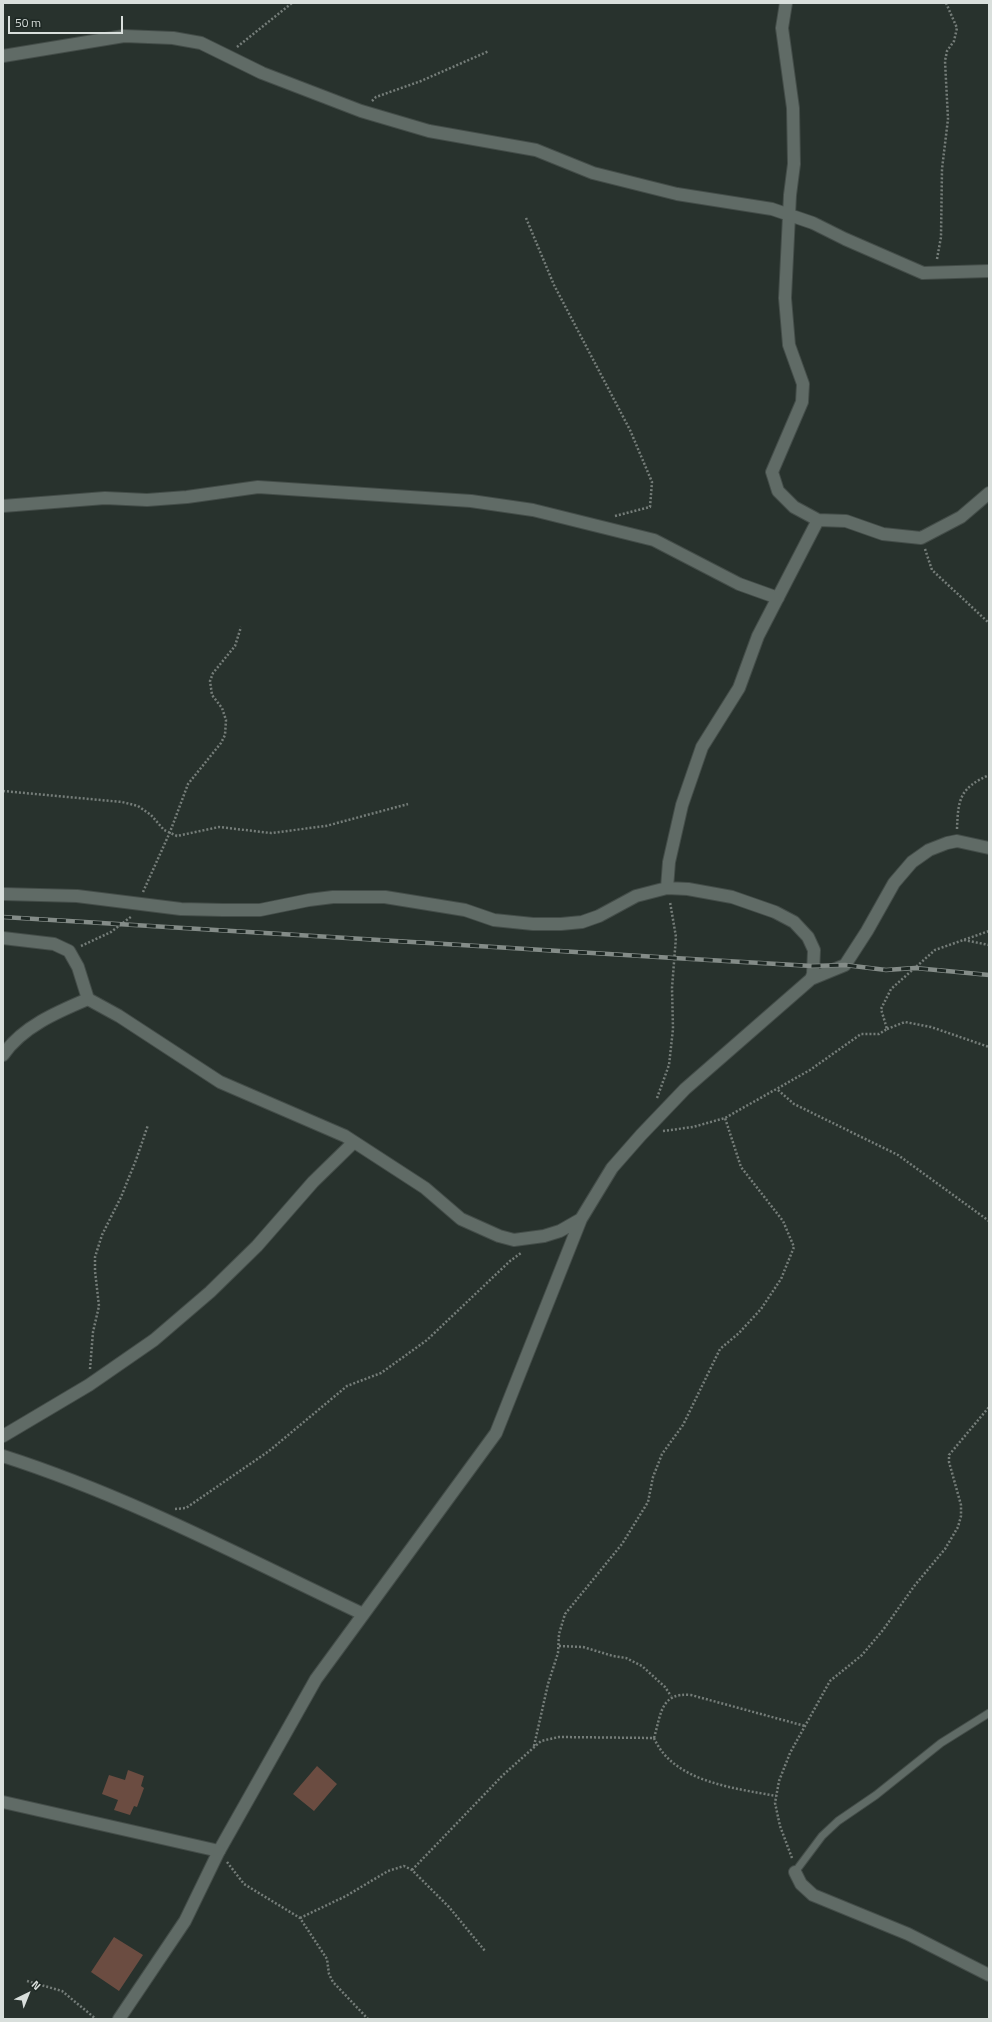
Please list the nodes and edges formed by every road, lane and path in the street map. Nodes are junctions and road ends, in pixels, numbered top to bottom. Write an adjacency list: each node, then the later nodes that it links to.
1 (292, 3): 5 (path)
2 (786, 3): 8 (street)
3 (946, 3): 11 (path)
4 (489, 50): 7 (path)
5 (227, 55): 6 (street); 7 (street)
6 (3, 56)
7 (361, 112): 8 (street)
8 (789, 216): 11 (street); 15 (street)
9 (526, 218): 14 (path)
10 (989, 271): 11 (street)
11 (935, 274)
12 (989, 493): 16 (street)
13 (3, 506): 17 (street)
14 (608, 517)
15 (818, 520): 16 (street); 17 (street)
16 (921, 538): 18 (path)
17 (778, 598): 26 (street)
18 (989, 623)
19 (241, 626): 23 (path)
20 (989, 775): 24 (path)
21 (3, 791): 23 (path)
22 (408, 804): 23 (path)
23 (170, 832): 28 (path)
24 (957, 842): 25 (street); 34 (street)
25 (989, 848)
26 (667, 888): 28 (street); 34 (street); 40 (path)
27 (3, 894): 28 (street)
28 (140, 905): 33 (path)
29 (989, 931): 31 (path)
30 (3, 938): 33 (street)
31 (963, 940): 32 (path); 36 (path)
32 (989, 945)
33 (69, 951): 35 (street)
34 (810, 979): 43 (street)
35 (88, 999): 38 (street); 44 (street)
36 (887, 1029): 37 (path); 41 (path)
37 (989, 1047)
38 (3, 1055)
39 (778, 1090): 46 (path)
40 (655, 1102)
41 (725, 1118): 43 (path); 54 (path)
42 (148, 1124): 48 (path)
43 (640, 1135): 45 (street)
44 (354, 1142): 47 (street); 48 (street)
45 (581, 1219): 47 (street); 53 (street)
46 (989, 1221)
47 (544, 1236): 52 (path)
48 (89, 1385): 50 (street)
49 (989, 1406): 57 (path)
50 (3, 1436)
51 (3, 1456): 53 (street)
52 (173, 1509)
53 (364, 1614): 62 (street)
54 (558, 1646): 55 (path); 59 (path)
55 (672, 1696): 57 (path); 58 (path)
56 (989, 1713): 64 (lane)
57 (805, 1726): 60 (path)
58 (654, 1738): 59 (path); 60 (path)
59 (534, 1746): 63 (path)
60 (776, 1796): 64 (path)
61 (3, 1802): 62 (street)
62 (219, 1851): 65 (path); 70 (street)
63 (412, 1870): 65 (path); 66 (path)
64 (795, 1872): 67 (street)
65 (300, 1918): 71 (path)
66 (485, 1951)
67 (989, 1975)
68 (27, 1981): 69 (path)
69 (96, 2019)
70 (119, 2019)
71 (368, 2019)

